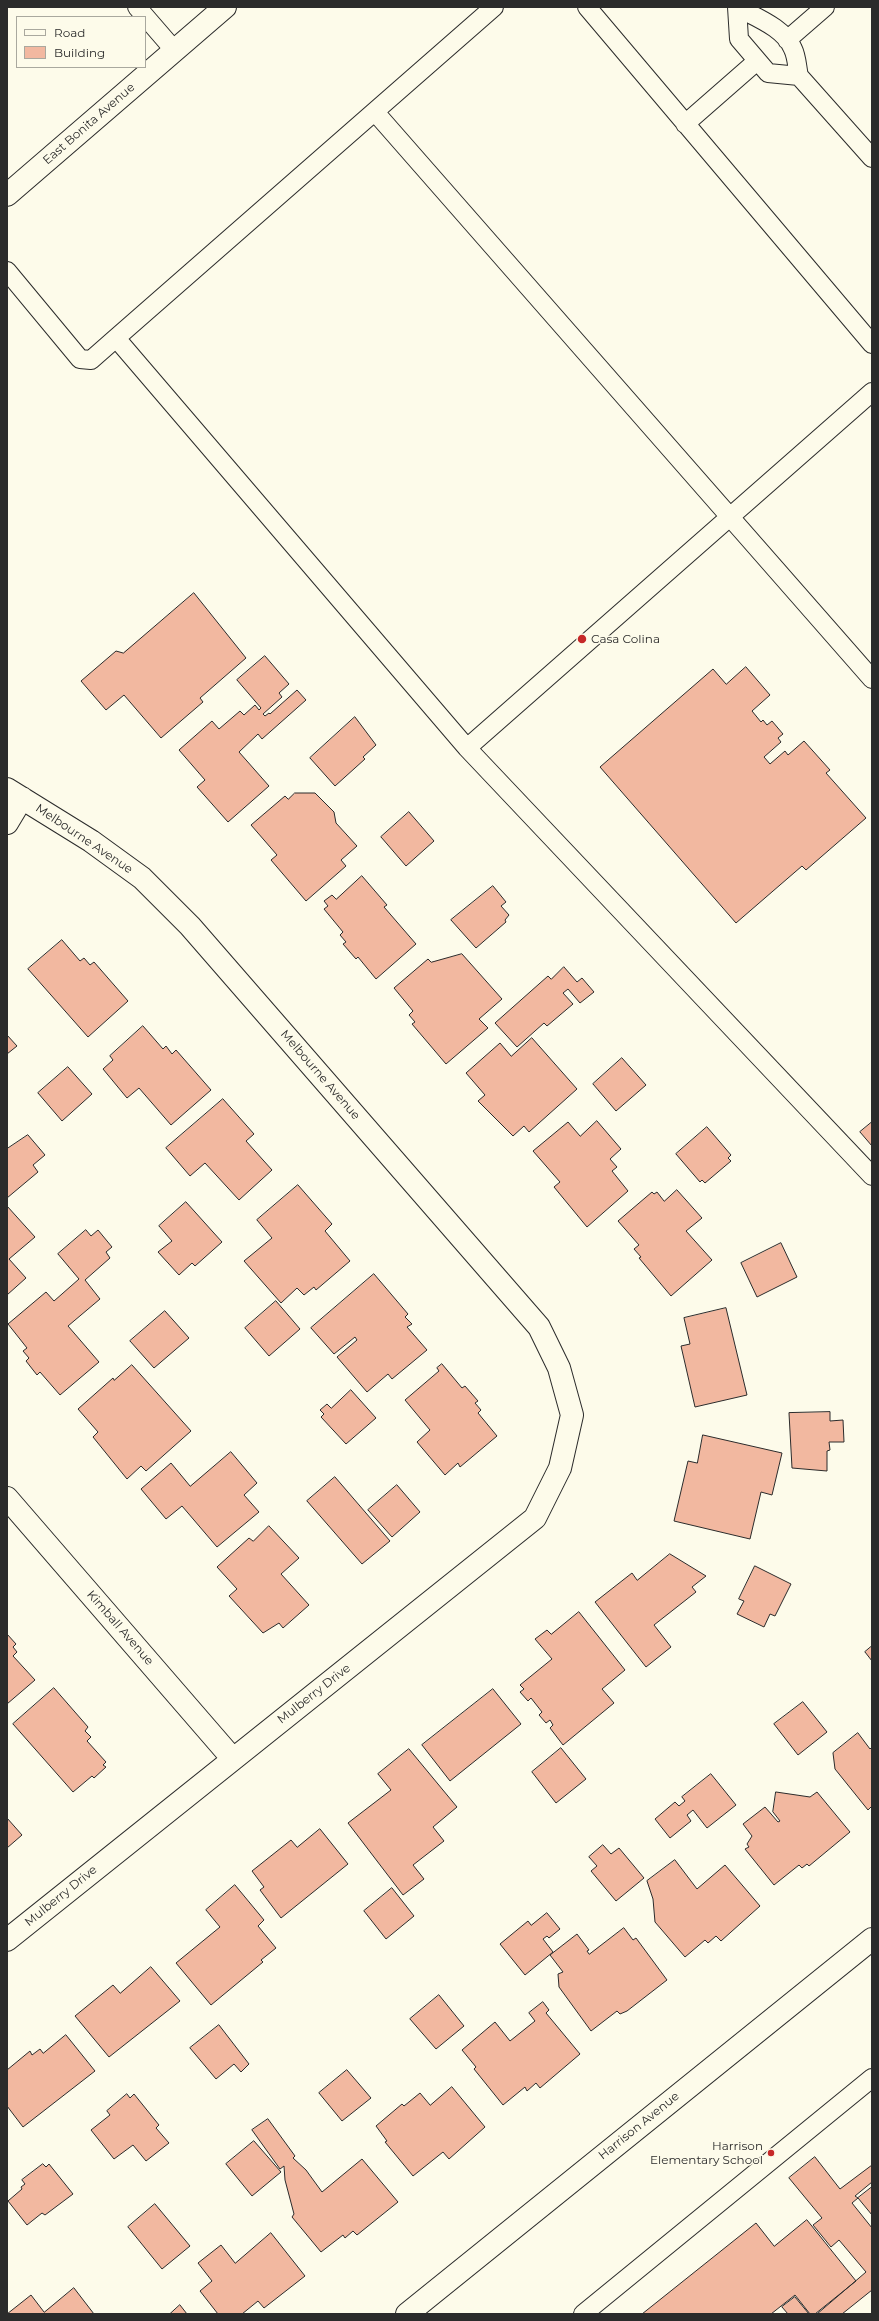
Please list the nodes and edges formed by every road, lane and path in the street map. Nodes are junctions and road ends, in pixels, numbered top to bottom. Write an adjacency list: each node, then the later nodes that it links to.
1 (137, 7): 7 (lane)
2 (225, 7): 10 (street, East Bonita Avenue)
3 (494, 7): 13 (lane)
4 (587, 7): 14 (lane)
5 (737, 7): 9 (lane); 11 (lane)
6 (825, 7): 9 (lane)
7 (145, 16)
8 (146, 17): 10 (lane)
9 (787, 40): 12 (lane)
10 (175, 51): 16 (street, East Bonita Avenue)
11 (757, 61): 12 (lane); 14 (lane)
12 (799, 76): 15 (lane)
13 (375, 112): 18 (lane); 21 (lane)
14 (685, 124): 19 (lane)
15 (872, 158)
16 (7, 195)
17 (7, 271): 18 (lane)
18 (116, 338): 23 (lane)
19 (872, 344)
20 (872, 392): 21 (lane)
21 (729, 516): 22 (lane); 23 (lane)
22 (872, 679)
23 (467, 748): 26 (lane)
24 (15, 794): 25 (street); 27 (street, Melbourne Avenue)
25 (7, 823)
26 (872, 1176)
27 (572, 1415): 29 (street, Mulberry Drive)
28 (7, 1498): 29 (street, Kimball Avenue)
29 (232, 1758): 31 (street, Mulberry Drive)
30 (872, 1939): 33 (street, Harrison Avenue)
31 (7, 1940)
32 (872, 2078): 34 (lane)
33 (406, 2314)
34 (583, 2314)

